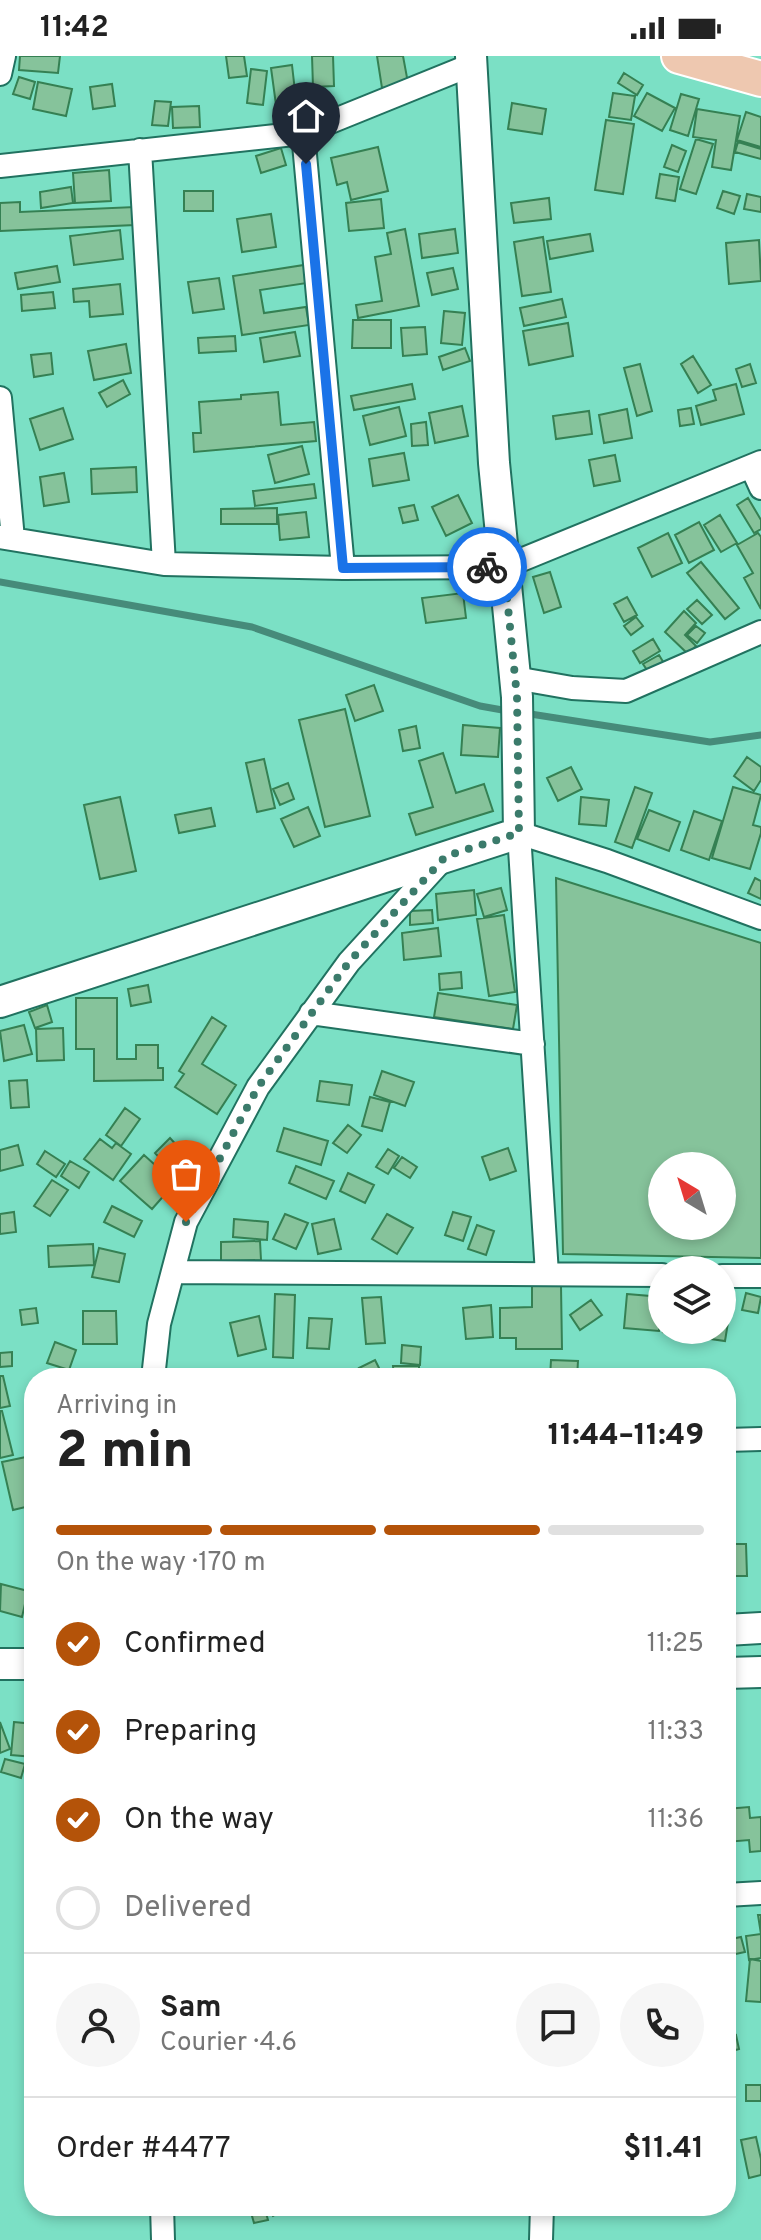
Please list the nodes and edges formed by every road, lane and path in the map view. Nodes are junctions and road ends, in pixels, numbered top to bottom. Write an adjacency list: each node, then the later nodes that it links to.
1 (4, 56): 4 (street)
2 (679, 56): 5 (main road)
3 (471, 61): 6 (street); 14 (street)
4 (0, 74)
5 (761, 79)
6 (303, 133): 7 (street); 15 (street)
7 (140, 150): 8 (street); 13 (street)
8 (0, 166)
9 (0, 398): 12 (street)
10 (756, 464): 11 (street); 14 (street)
11 (761, 488)
12 (6, 538): 13 (street)
13 (164, 564): 15 (street)
14 (504, 567): 15 (street); 17 (street)
15 (343, 568)
16 (761, 632): 17 (street)
17 (516, 688): 18 (street)
18 (519, 833): 19 (street); 20 (street); 23 (street)
19 (446, 856): 21 (street); 22 (street)
20 (761, 918)
21 (0, 1002)
22 (311, 1013): 23 (street); 24 (street)
23 (533, 1044): 25 (street)
24 (173, 1272): 25 (street); 29 (street)
25 (547, 1274): 26 (street)
26 (648, 1275)
27 (736, 1276): 28 (street)
28 (761, 1276)
29 (154, 1368)
30 (761, 1439): 31 (street)
31 (736, 1440)
32 (761, 1628): 33 (street)
33 (736, 1629)
34 (0, 1664): 35 (street)
35 (24, 1664)
36 (761, 1672): 37 (street)
37 (736, 1673)
38 (761, 1893): 39 (street)
39 (736, 1894)
40 (162, 2216): 42 (street)
41 (542, 2216): 43 (street)
42 (163, 2240)
43 (541, 2240)

